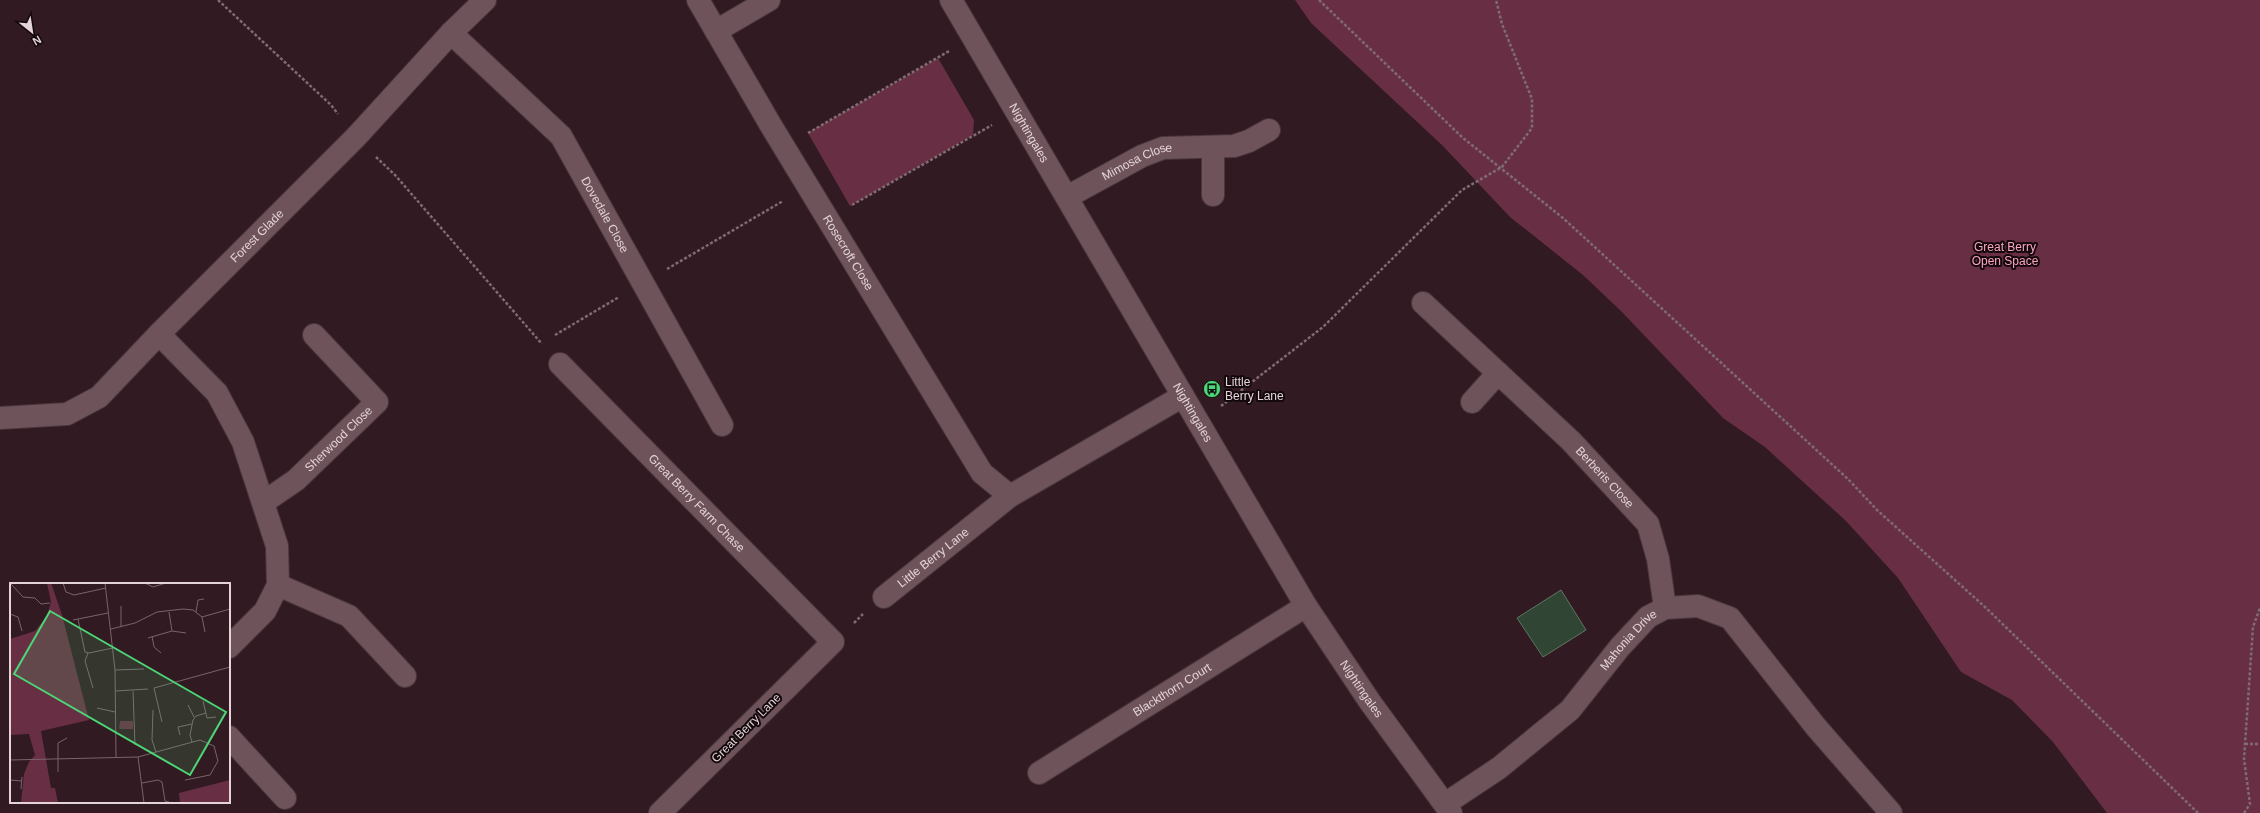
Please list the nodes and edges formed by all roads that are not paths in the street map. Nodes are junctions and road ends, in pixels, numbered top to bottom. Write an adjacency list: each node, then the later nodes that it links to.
1 (485, 0): 6 (street, Forest Glade)
2 (698, 0): 5 (street, Rosecroft Close)
3 (769, 0): 5 (street)
4 (951, 0): 10 (street, Nightingales)
5 (716, 31): 20 (street, Rosecroft Close)
6 (451, 33): 12 (street, Forest Glade); 19 (street, Dovedale Close)
7 (1269, 130): 8 (street, Mimosa Close)
8 (1213, 148): 9 (street); 10 (street, Mimosa Close)
9 (1213, 195)
10 (1067, 197): 16 (street, Nightingales)
11 (1423, 303): 15 (street, Berberis Close)
12 (159, 334): 18 (street, Forest Glade); 21 (street)
13 (314, 335): 21 (street, Sherwood Close)
14 (560, 364): 26 (street, Great Berry Farm Chase)
15 (1498, 373): 17 (street); 25 (street, Berberis Close)
16 (1183, 396): 20 (street, Little Berry Lane); 24 (street, Nightingales)
17 (1472, 402)
18 (0, 418)
19 (722, 425)
20 (1010, 496): 23 (street, Little Berry Lane)
21 (264, 502): 22 (street)
22 (278, 585): 27 (street); 28 (street)
23 (884, 597)
24 (1306, 606): 30 (street, Blackthorn Court); 32 (street, Nightingales)
25 (1664, 608): 32 (street, Mahonia Drive); 34 (street, Mahonia Drive)
26 (833, 642): 33 (street, Great Berry Lane)
27 (230, 646)
28 (405, 676)
29 (230, 738): 31 (street)
30 (1039, 773)
31 (285, 798)
32 (1448, 808)
33 (660, 813)
34 (1890, 813)

